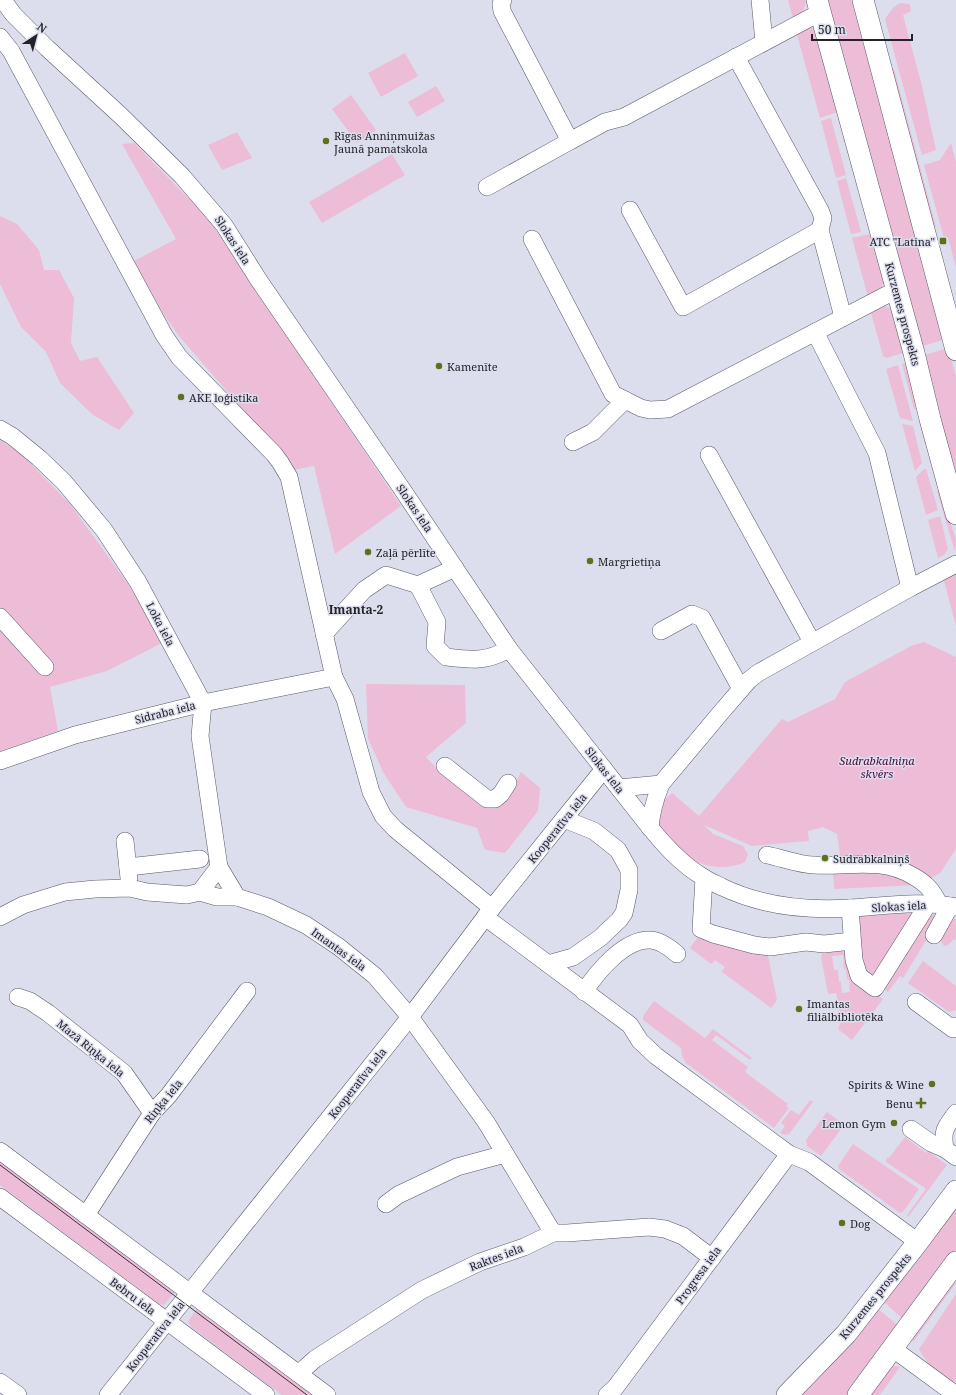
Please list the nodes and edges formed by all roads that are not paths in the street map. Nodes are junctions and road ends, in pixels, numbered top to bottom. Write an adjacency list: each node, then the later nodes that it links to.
1 (3, 0): 6 (street, Slokas iela)
2 (503, 0): 10 (street)
3 (760, 0): 8 (street)
4 (863, 0): 18 (main road)
5 (819, 6): 8 (street); 15 (main road, Kurzemes prospekts)
6 (13, 14): 7 (street); 25 (street, Slokas iela)
7 (0, 38): 30 (street)
8 (764, 42): 9 (street)
9 (736, 57): 10 (street); 13 (street)
10 (570, 140): 11 (street)
11 (487, 187)
12 (630, 210): 13 (street)
13 (820, 230): 16 (street)
14 (532, 239): 19 (street)
15 (896, 290): 16 (street); 23 (main road, Kurzemes prospekts)
16 (843, 317): 17 (street)
17 (815, 332): 19 (street); 27 (street)
18 (956, 350)
19 (625, 400): 21 (street)
20 (0, 429): 36 (street, Loka iela)
21 (573, 442)
22 (710, 455): 31 (street)
23 (956, 514)
24 (956, 564): 27 (street)
25 (455, 568): 26 (street); 32 (street, Slokas iela)
26 (418, 585): 30 (street); 32 (street)
27 (910, 588): 31 (street)
28 (0, 617): 33 (street)
29 (661, 631): 35 (street)
30 (324, 634): 34 (street)
31 (812, 642): 35 (street)
32 (509, 649): 39 (street, Slokas iela)
33 (45, 667)
34 (334, 677): 36 (street, Sidraba iela); 56 (street)
35 (741, 689): 41 (street)
36 (203, 703): 37 (street, Sidraba iela); 49 (street)
37 (0, 761)
38 (445, 766): 40 (street)
39 (604, 769): 42 (street, Slokas iela); 43 (street, Kooperatīva iela)
40 (508, 784)
41 (661, 784): 42 (street); 44 (street)
42 (619, 788): 44 (street, Slokas iela)
43 (564, 819): 56 (street, Kooperatīva iela); 61 (street)
44 (650, 828): 50 (street, Slokas iela)
45 (124, 841): 48 (street)
46 (767, 855): 54 (street)
47 (200, 858): 48 (street)
48 (128, 867): 51 (street)
49 (219, 867): 52 (street); 53 (street)
50 (704, 878): 55 (street, Slokas iela); 59 (street)
51 (130, 888): 52 (street, Imantas iela); 57 (street, Imantas iela)
52 (200, 892): 53 (street, Imantas iela)
53 (237, 897): 66 (street, Imantas iela)
54 (943, 905): 55 (street, Slokas iela); 58 (street); 59 (street)
55 (850, 908): 59 (street)
56 (489, 913): 61 (street); 66 (street, Kooperatīva iela)
57 (0, 917)
58 (934, 935)
59 (852, 940)
60 (677, 954): 63 (street)
61 (548, 964): 63 (street)
62 (247, 991): 68 (street, Riņķa iela)
63 (584, 992): 74 (street)
64 (18, 996): 68 (street, Mazā Riņķa iela)
65 (916, 1002): 67 (street)
66 (410, 1016): 73 (street, Imantas iela); 83 (street, Kooperatīva iela)
67 (956, 1026)
68 (152, 1113): 78 (street, Riņķa iela)
69 (956, 1113): 72 (street)
70 (911, 1129): 72 (street)
71 (0, 1151): 78 (street)
72 (951, 1153)
73 (505, 1154): 77 (street); 79 (street, Imantas iela)
74 (789, 1154): 80 (street); 81 (street, Progresa iela)
75 (956, 1192): 80 (main road, Kurzemes prospekts)
76 (0, 1197): 84 (street, Bebru iela)
77 (386, 1204)
78 (86, 1215): 83 (street)
79 (553, 1233): 81 (street, Raktes iela); 86 (street, Raktes iela)
80 (918, 1242): 93 (main road, Kurzemes prospekts)
81 (712, 1258): 92 (street, Progresa iela)
82 (956, 1262): 85 (main road)
83 (190, 1293): 84 (street, Kooperatīva iela); 86 (street)
84 (167, 1322): 89 (street, Kooperatīva iela); 90 (street, Bebru iela)
85 (892, 1348): 94 (main road); 95 (street)
86 (299, 1374): 91 (street)
87 (0, 1382): 88 (street)
88 (18, 1395)
89 (108, 1395)
90 (266, 1395)
91 (327, 1395)
92 (607, 1395)
93 (787, 1395)
94 (858, 1395)
95 (956, 1395)

